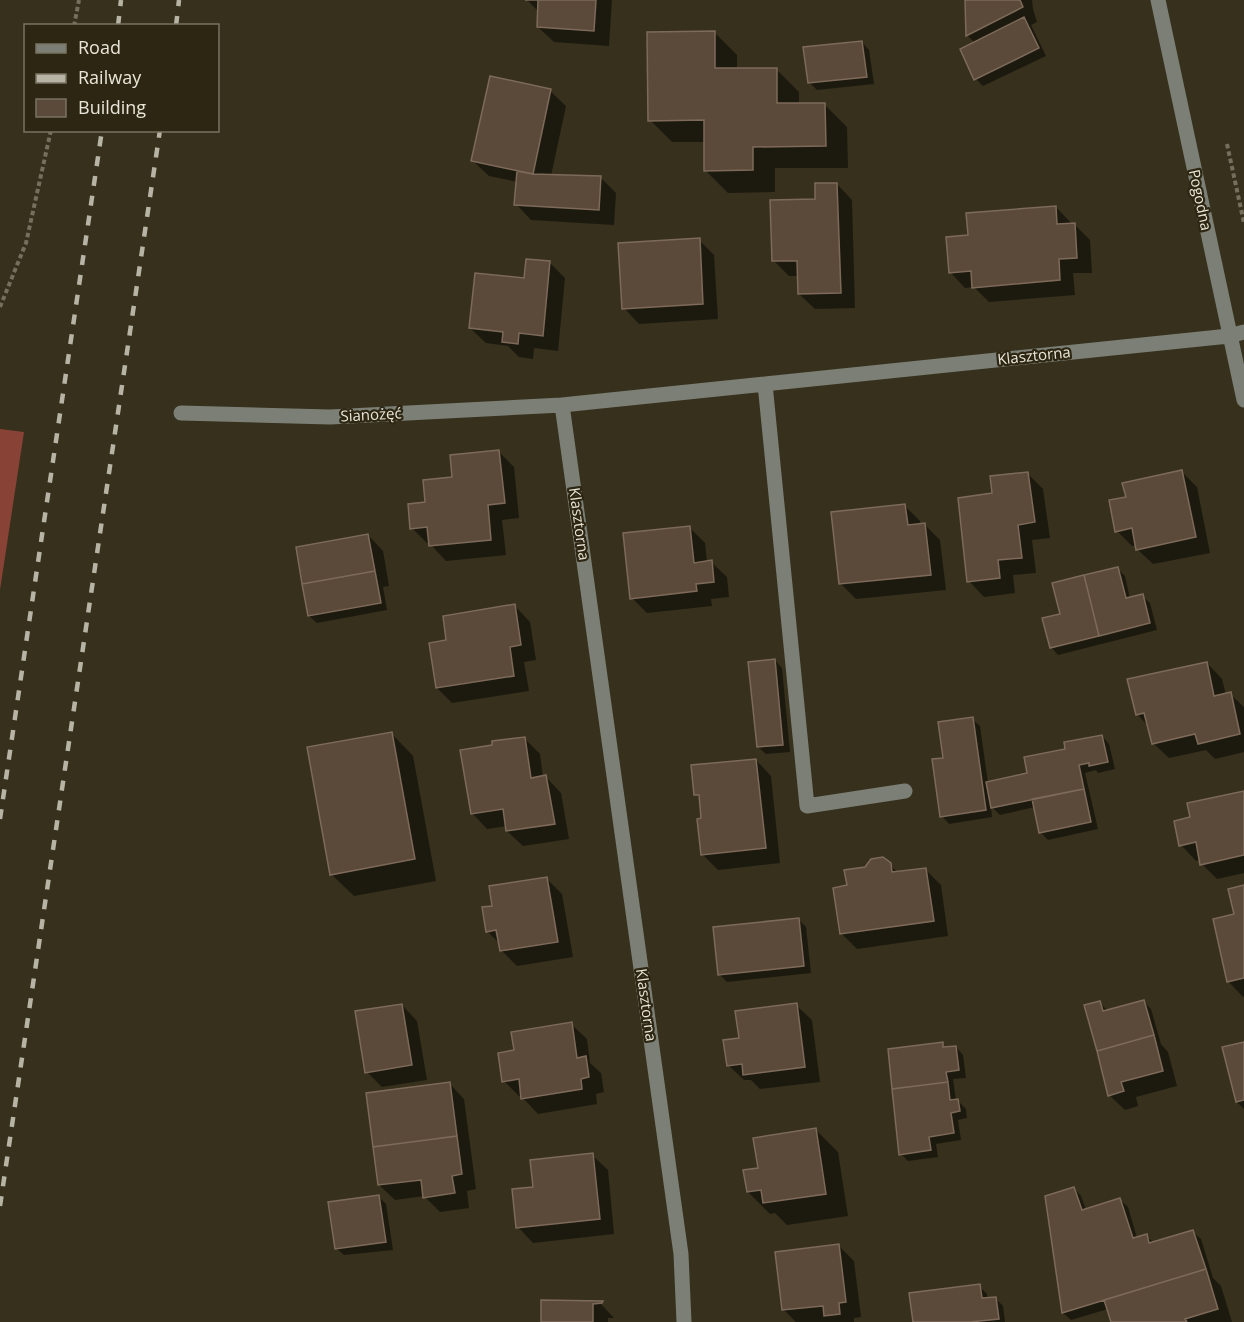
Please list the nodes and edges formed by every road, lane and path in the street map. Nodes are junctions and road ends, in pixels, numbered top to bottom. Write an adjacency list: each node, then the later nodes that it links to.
1 (79, 0): 3 (path)
2 (1158, 0): 6 (street, Pogodna)
3 (74, 24)
4 (51, 132): 5 (path)
5 (0, 308)
6 (1237, 334): 7 (street, Klasztorna); 8 (street, Pogodna)
7 (765, 384): 9 (street, Klasztorna); 11 (street)
8 (1244, 400)
9 (562, 405): 10 (street, Sianożęć); 12 (street, Klasztorna)
10 (181, 413)
11 (905, 791)
12 (684, 1322)

